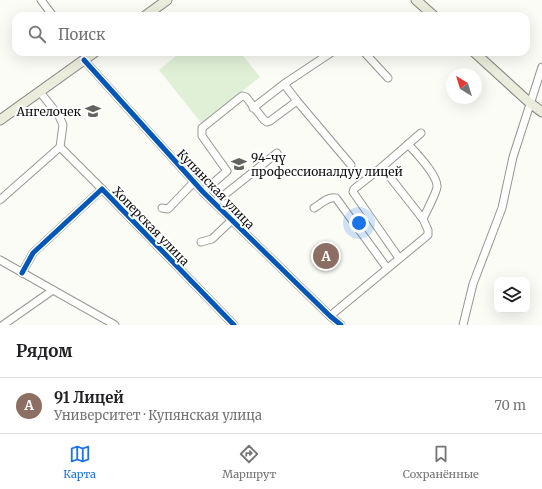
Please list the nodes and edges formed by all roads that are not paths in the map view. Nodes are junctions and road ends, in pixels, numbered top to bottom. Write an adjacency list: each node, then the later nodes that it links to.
1 (41, 0): 4 (street)
2 (167, 0): 5 (main road)
3 (416, 0): 6 (main road)
4 (50, 12)
5 (150, 12)
6 (430, 12)
7 (90, 56): 11 (main road)
8 (326, 56): 14 (street)
9 (368, 56): 13 (street)
10 (478, 56): 17 (main road)
11 (84, 60): 15 (main road); 27 (street, Купянская улица)
12 (542, 67): 17 (street)
13 (388, 78)
14 (284, 84): 16 (street); 18 (street)
15 (40, 92): 20 (main road); 23 (street)
16 (297, 101): 18 (street); 25 (street)
17 (530, 103): 19 (main road); 47 (street)
18 (253, 108): 29 (street)
19 (542, 112)
20 (0, 120)
21 (421, 133): 22 (street)
22 (408, 144): 26 (street); 34 (street)
23 (60, 147): 28 (street, Хоперская улица); 30 (street)
24 (277, 152): 31 (street)
25 (351, 165)
26 (382, 167): 34 (street); 37 (street)
27 (194, 182): 29 (street, Купянская улица); 32 (street)
28 (102, 189): 40 (street, Хоперская улица); 45 (street, Хоперская улица)
29 (204, 192): 31 (street, Купянская улица)
30 (0, 200)
31 (214, 202): 35 (street, Купянская улица)
32 (162, 208)
33 (314, 208): 39 (street)
34 (423, 219): 37 (street)
35 (232, 220): 36 (street); 42 (street, Купянская улица)
36 (202, 242)
37 (399, 258): 39 (street)
38 (0, 260): 40 (street)
39 (387, 268): 42 (street)
40 (22, 273): 41 (street)
41 (53, 290): 43 (street); 44 (street)
42 (330, 316): 46 (street, Купянская улица)
43 (3, 325)
44 (115, 325)
45 (234, 325)
46 (341, 325)
47 (463, 325)

